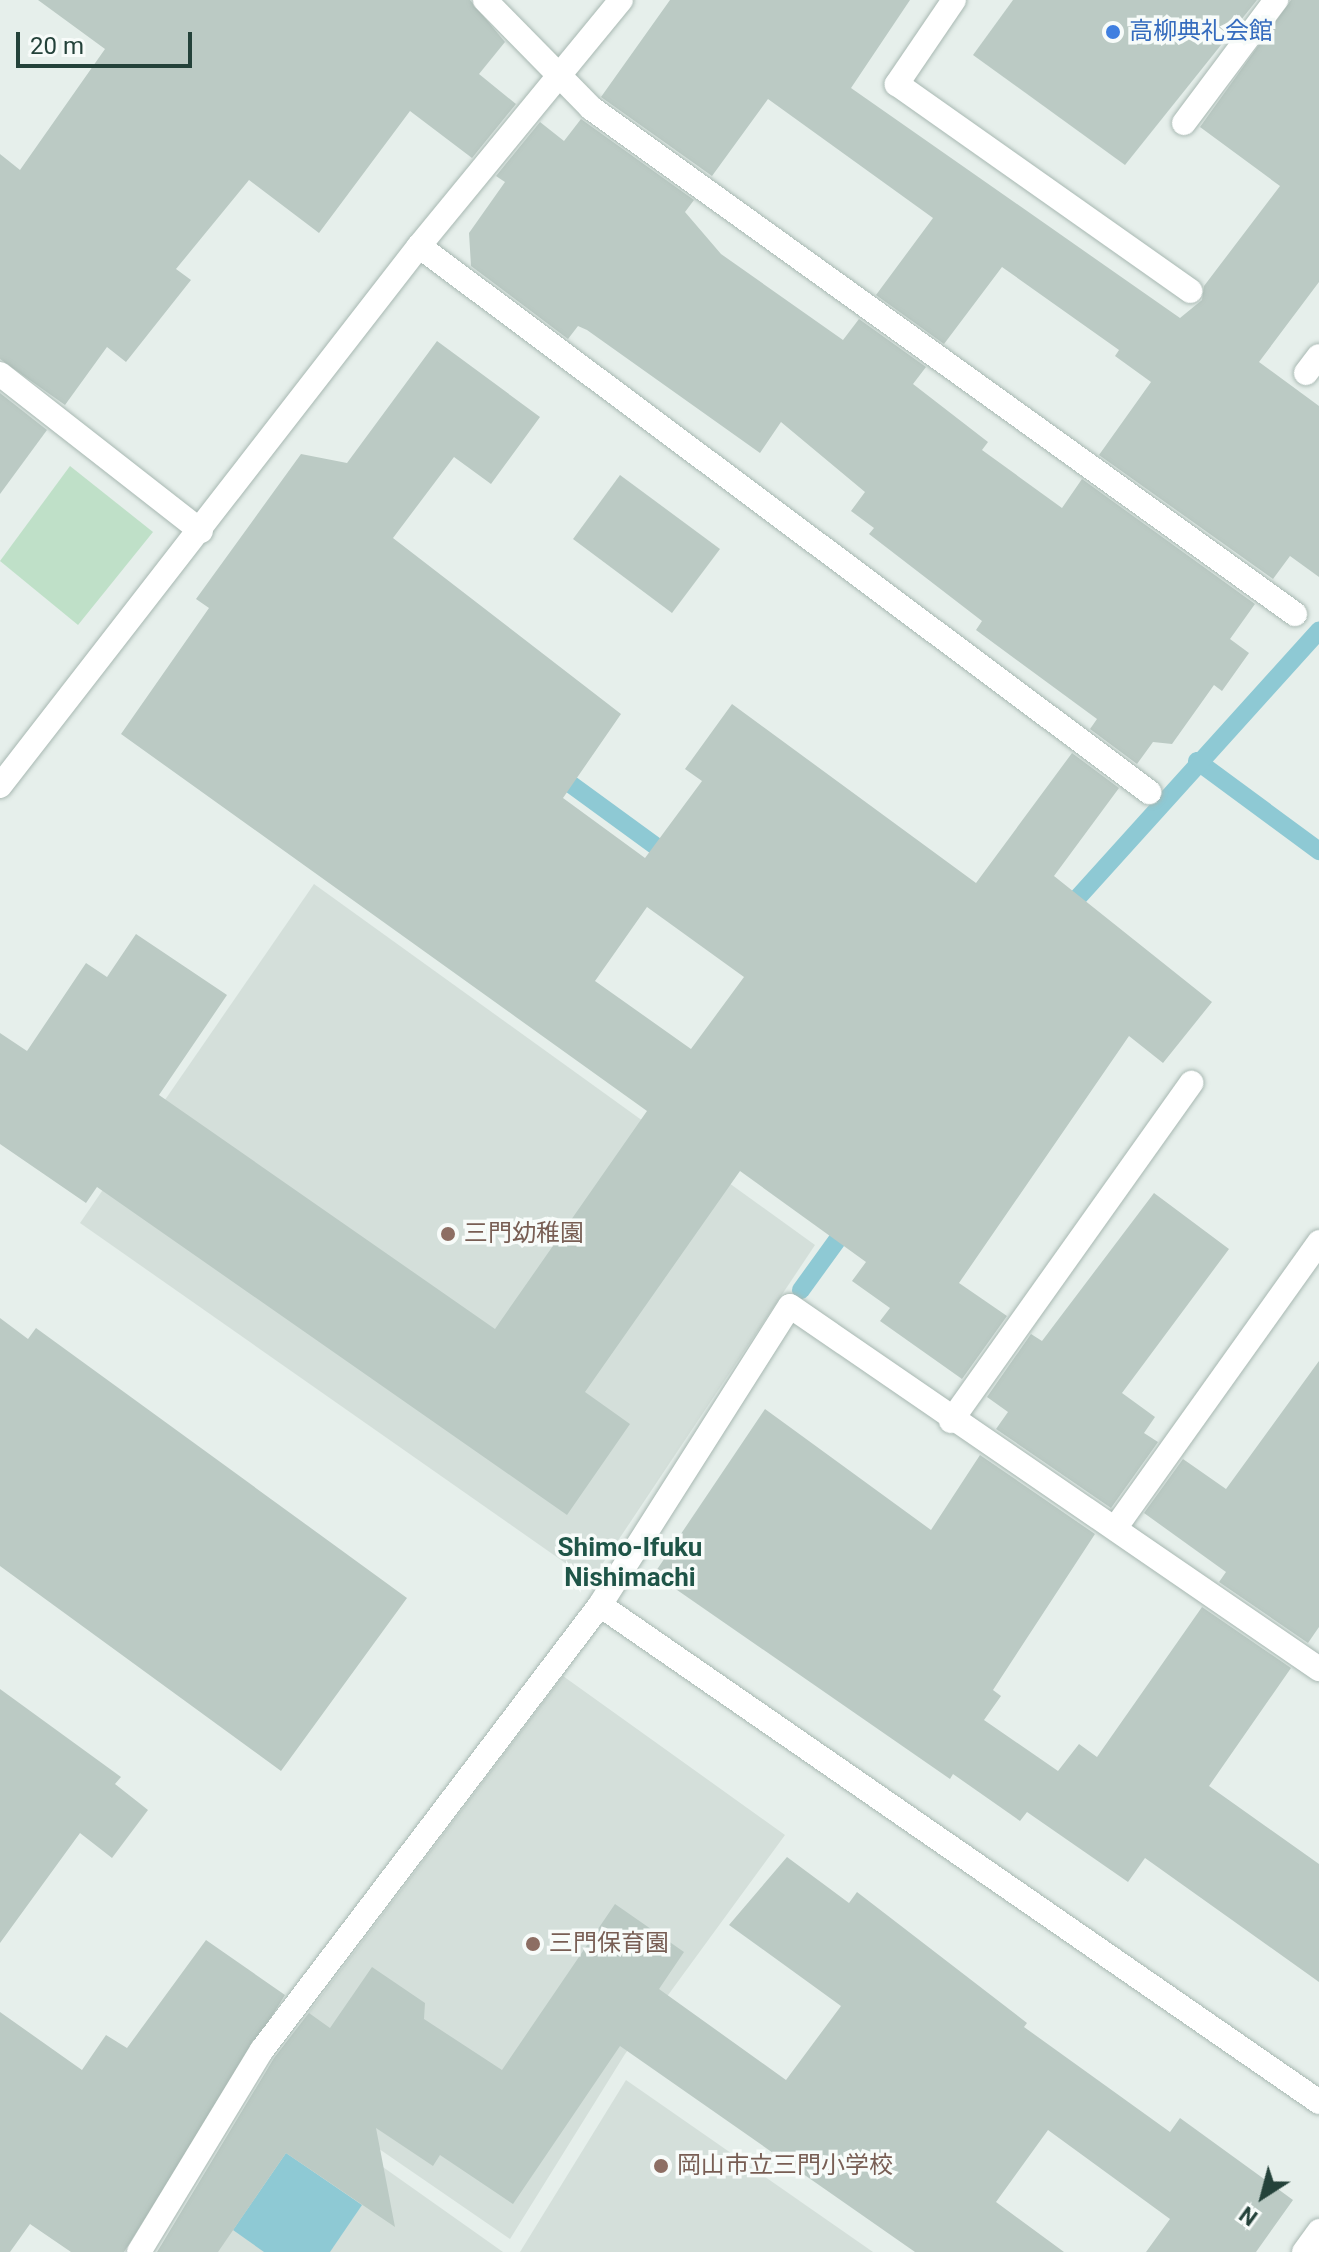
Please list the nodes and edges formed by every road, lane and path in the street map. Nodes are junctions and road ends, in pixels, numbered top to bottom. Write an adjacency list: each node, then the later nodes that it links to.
1 (485, 0): 5 (street)
2 (621, 0): 5 (street)
3 (954, 0): 8 (street)
4 (1276, 0): 6 (street)
5 (562, 76): 7 (street); 11 (street)
6 (1184, 123)
7 (419, 246): 10 (street); 13 (street)
8 (1190, 291)
9 (0, 374): 10 (street)
10 (201, 531): 12 (street)
11 (1295, 614)
12 (0, 786)
13 (1149, 792)
14 (1191, 1083): 16 (street)
15 (1319, 1242): 17 (street)
16 (951, 1421): 17 (street); 18 (street)
17 (1116, 1527): 19 (street)
18 (600, 1605): 20 (street); 22 (street)
19 (1319, 1669)
20 (1319, 2102)
21 (1319, 2231): 23 (street)
22 (139, 2252)
23 (1304, 2252)

